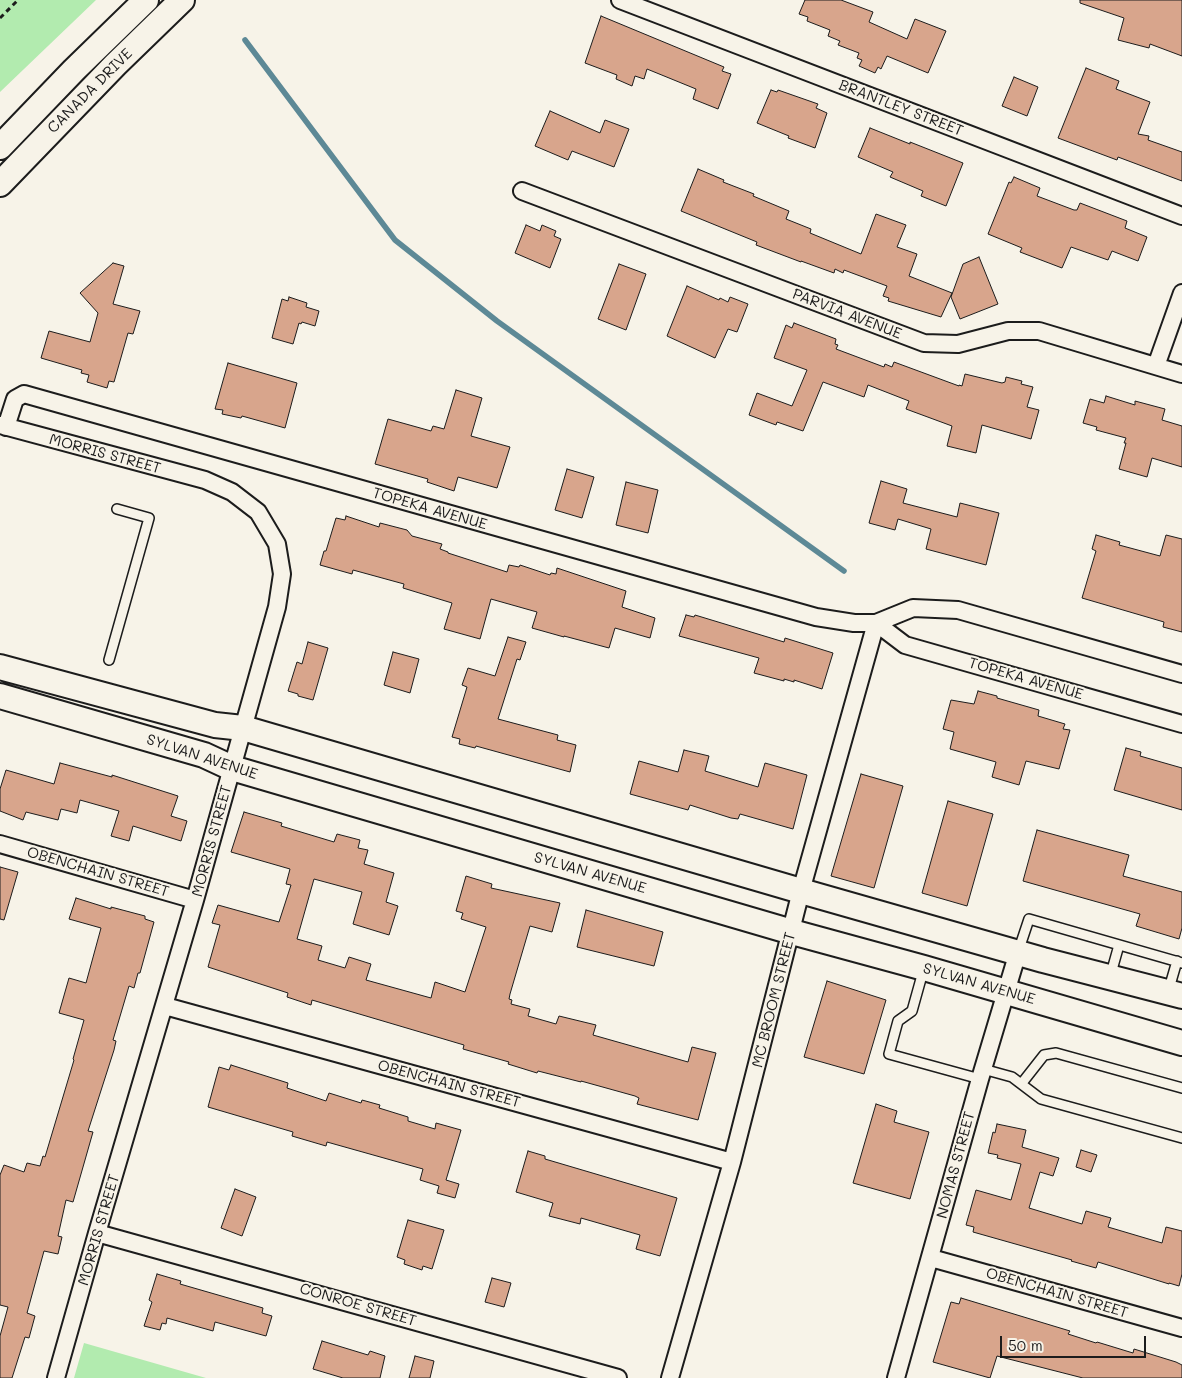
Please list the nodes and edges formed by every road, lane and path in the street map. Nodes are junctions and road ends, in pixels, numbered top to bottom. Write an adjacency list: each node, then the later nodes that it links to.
1 (18, 0): 5 (path)
2 (146, 0): 6 (main road, CANADA DRIVE)
3 (182, 0): 7 (main road, CANADA DRIVE)
4 (620, 0): 9 (street, BRANTLEY STREET)
5 (0, 18)
6 (0, 147)
7 (0, 184)
8 (522, 191): 11 (street, PARVIA AVENUE)
9 (1182, 216)
10 (1182, 293): 11 (street)
11 (1156, 366): 12 (street, PARVIA AVENUE)
12 (1182, 374)
13 (3, 426): 15 (street, TOPEKA AVENUE); 21 (street, MORRIS STREET)
14 (117, 509): 16 (lane)
15 (876, 622): 18 (street, TOPEKA AVENUE); 20 (street, TOPEKA AVENUE); 24 (street, MC BROOM STREET)
16 (109, 660)
17 (0, 667): 21 (main road)
18 (1182, 674)
19 (0, 696): 22 (main road, SYLVAN AVENUE)
20 (1182, 724)
21 (243, 728): 22 (street, MORRIS STREET); 24 (main road)
22 (232, 768): 25 (street, MORRIS STREET); 26 (main road, SYLVAN AVENUE)
23 (0, 844): 25 (street, OBENCHAIN STREET)
24 (801, 891): 26 (street, MC BROOM STREET); 28 (main road)
25 (195, 900): 34 (street, MORRIS STREET)
26 (792, 932): 30 (main road, SYLVAN AVENUE); 40 (street, MC BROOM STREET)
27 (1119, 945): 28 (lane); 29 (lane); 31 (lane)
28 (1018, 952): 31 (main road); 32 (street, NOMAS STREET)
29 (1179, 962): 33 (lane)
30 (924, 968): 32 (main road, SYLVAN AVENUE); 36 (lane)
31 (1110, 977): 33 (main road)
32 (1006, 992): 35 (main road, SYLVAN AVENUE); 36 (street, NOMAS STREET)
33 (1175, 994)
34 (165, 1006): 40 (street, OBENCHAIN STREET); 41 (street, MORRIS STREET)
35 (1182, 1043)
36 (981, 1074): 37 (lane); 42 (street, NOMAS STREET)
37 (1022, 1083): 38 (lane); 39 (lane)
38 (1182, 1088)
39 (1182, 1138)
40 (732, 1162): 46 (street, MC BROOM STREET)
41 (97, 1232): 44 (street, MORRIS STREET); 45 (street, CONROE STREET)
42 (931, 1258): 43 (street, OBENCHAIN STREET); 47 (street, NOMAS STREET)
43 (1182, 1328)
44 (56, 1378)
45 (618, 1378)
46 (670, 1378)
47 (896, 1378)

